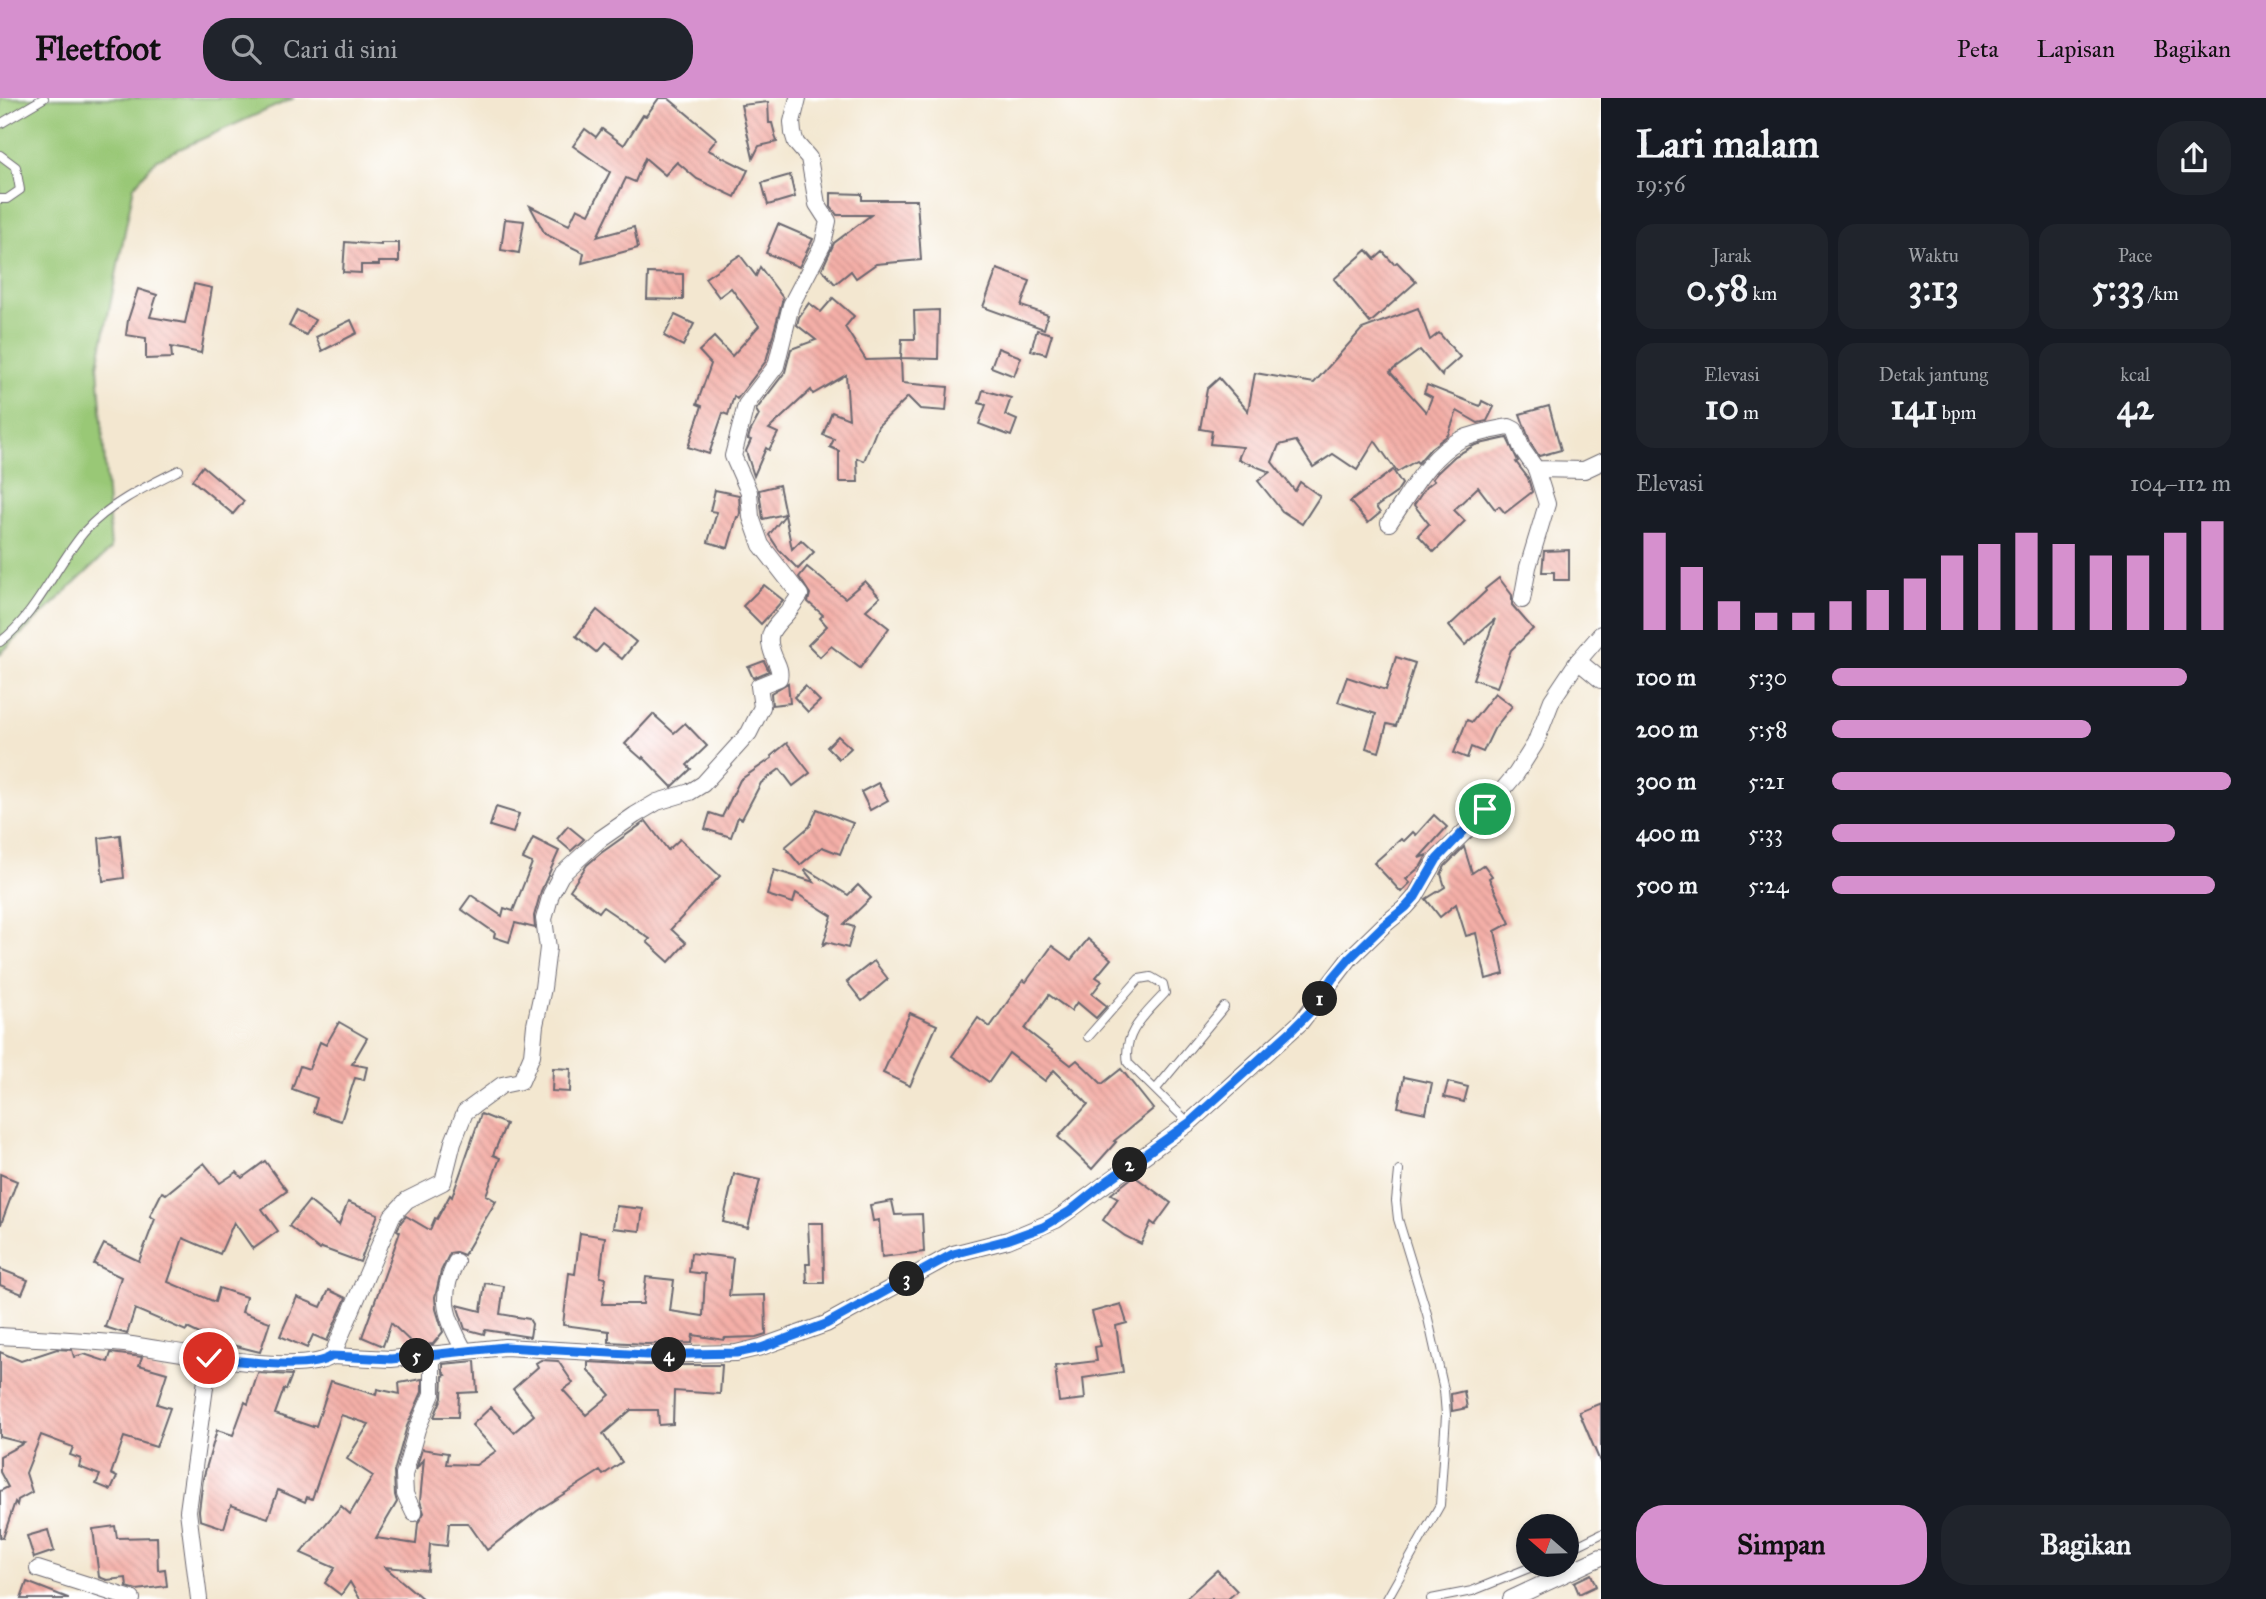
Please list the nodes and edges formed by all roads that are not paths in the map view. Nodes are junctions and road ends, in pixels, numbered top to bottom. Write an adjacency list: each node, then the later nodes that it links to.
1 (44, 98): 3 (lane)
2 (798, 98): 24 (street)
3 (0, 124)
4 (0, 155): 5 (lane)
5 (0, 199)
6 (1601, 462): 7 (street)
7 (1536, 469): 9 (street); 10 (street)
8 (179, 470): 12 (lane)
9 (1390, 523)
10 (1522, 600)
11 (1601, 634): 13 (street)
12 (0, 642)
13 (1578, 661): 14 (street); 18 (street)
14 (1601, 680)
15 (1224, 1007): 17 (lane)
16 (1088, 1037): 17 (lane)
17 (1156, 1089): 18 (lane)
18 (1189, 1123): 22 (street)
19 (1399, 1171): 34 (lane)
20 (456, 1262): 22 (street)
21 (0, 1336): 25 (street)
22 (464, 1350): 23 (street)
23 (432, 1354): 24 (street); 26 (street)
24 (332, 1356): 25 (street)
25 (209, 1358): 33 (street)
26 (414, 1513)
27 (1601, 1534): 28 (lane)
28 (1579, 1545)
29 (1601, 1557): 36 (street)
30 (38, 1569): 32 (street)
31 (1516, 1573): 35 (lane)
32 (132, 1599)
33 (199, 1599)
34 (1387, 1599)
35 (1431, 1599)
36 (1511, 1599)

